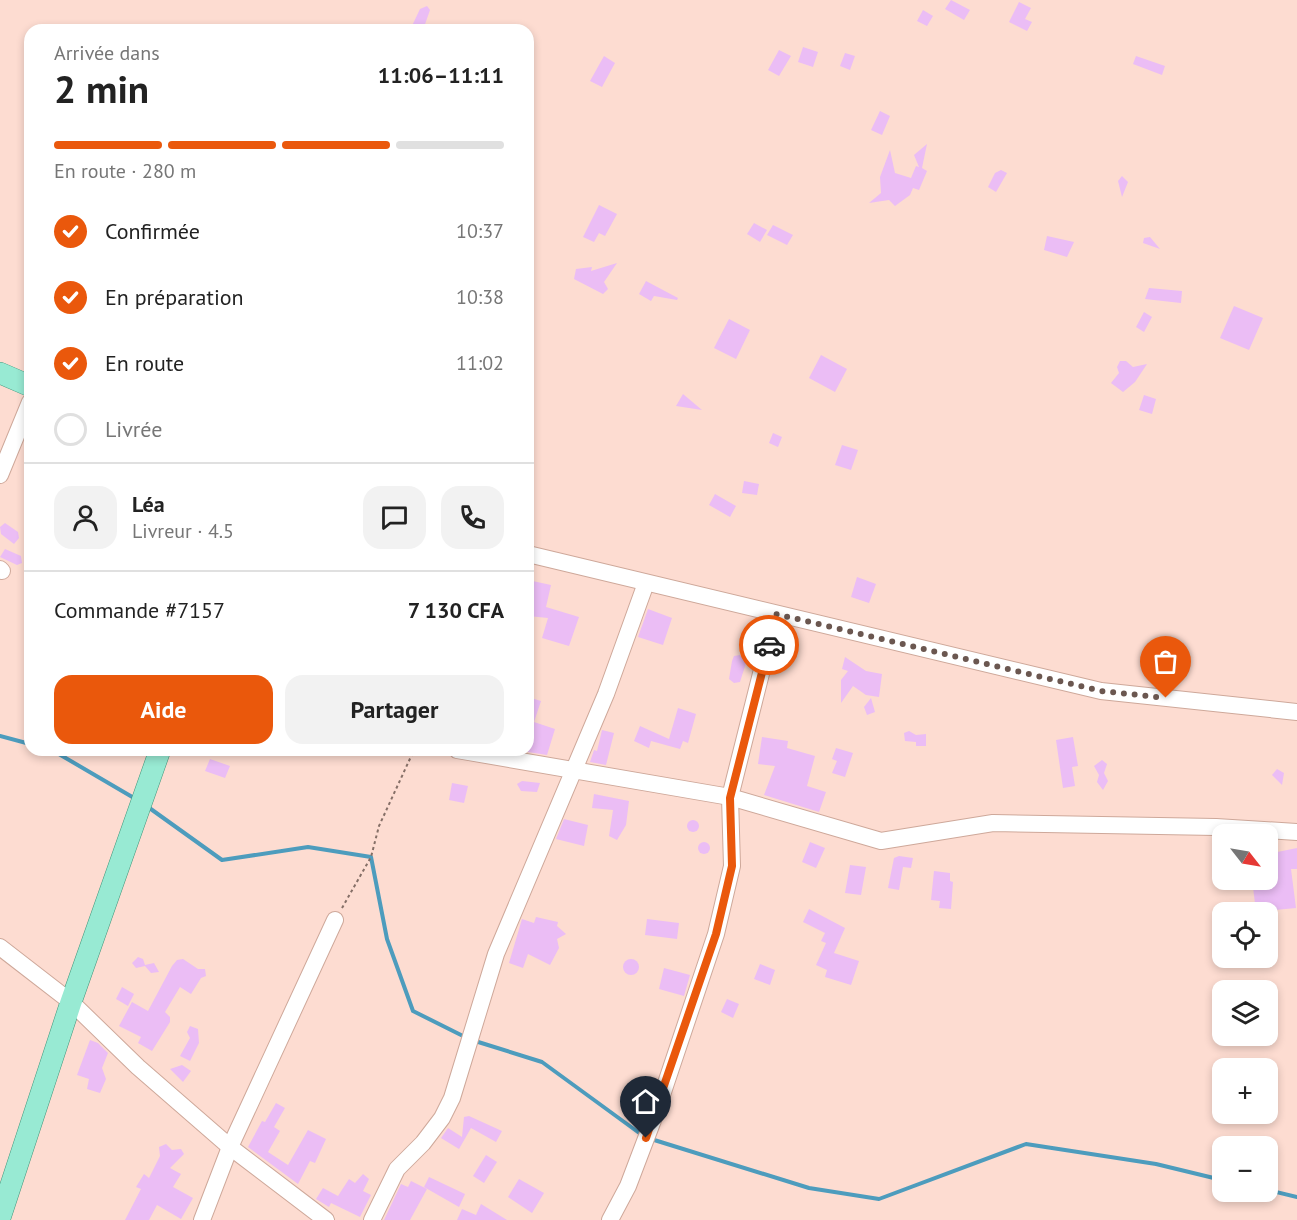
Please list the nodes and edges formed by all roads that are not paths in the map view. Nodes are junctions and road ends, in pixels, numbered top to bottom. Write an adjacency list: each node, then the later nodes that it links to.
1 (0, 373): 2 (main road)
2 (24, 383)
3 (24, 417): 4 (street)
4 (0, 475)
5 (534, 555): 6 (street)
6 (646, 582): 7 (street); 11 (street)
7 (776, 614): 8 (street); 12 (street)
8 (1297, 712)
9 (158, 756): 16 (main road)
10 (496, 756): 11 (street)
11 (574, 768): 12 (street); 21 (street)
12 (730, 798): 13 (street); 22 (street)
13 (1297, 832)
14 (335, 920): 17 (street)
15 (0, 947): 16 (street)
16 (71, 1002): 17 (street); 18 (main road)
17 (230, 1147): 19 (street); 20 (street)
18 (0, 1218)
19 (202, 1220)
20 (326, 1220)
21 (372, 1220)
22 (610, 1220)

